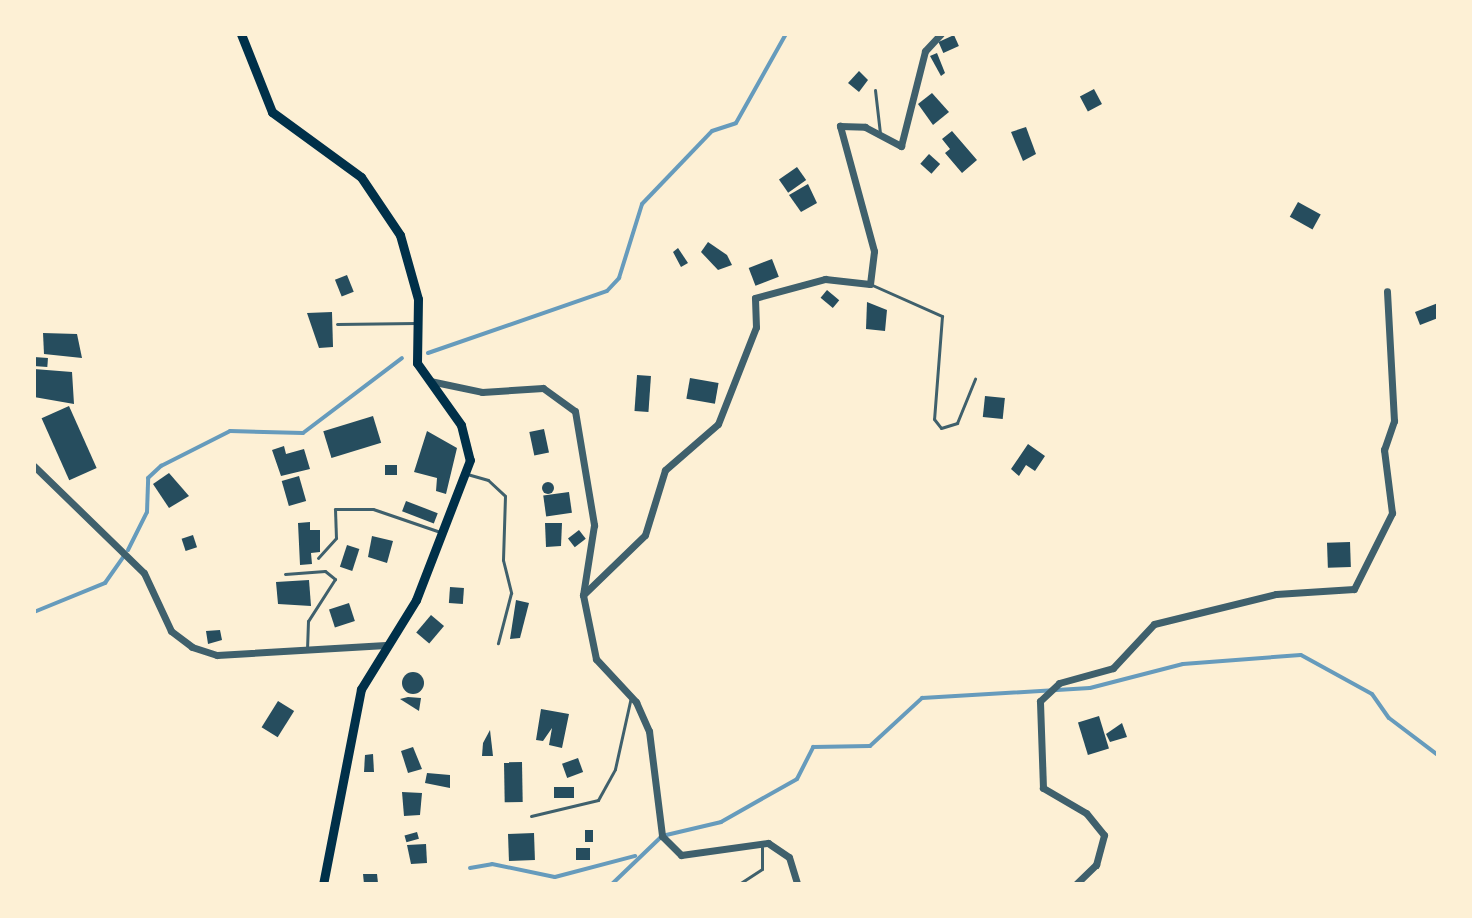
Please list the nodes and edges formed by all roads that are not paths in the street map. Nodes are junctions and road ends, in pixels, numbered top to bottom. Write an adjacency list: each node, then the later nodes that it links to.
1 (241, 34): 7 (main road)
2 (938, 35): 4 (street)
3 (875, 90): 4 (lane)
4 (880, 136): 5 (street)
5 (870, 284): 9 (lane); 16 (street)
6 (1387, 291): 26 (street)
7 (416, 323): 8 (lane); 10 (main road)
8 (337, 324)
9 (975, 379)
10 (424, 380): 12 (main road); 16 (street)
11 (34, 466): 19 (street)
12 (467, 474): 13 (main road); 17 (lane)
13 (440, 532): 14 (lane); 18 (main road)
14 (318, 558)
15 (285, 574): 19 (lane)
16 (583, 595): 20 (street)
17 (498, 643)
18 (386, 645): 19 (street); 23 (main road)
19 (307, 650)
20 (631, 697): 21 (lane); 22 (street)
21 (531, 816)
22 (762, 843): 24 (lane); 25 (street)
23 (323, 884)
24 (739, 884)
25 (797, 884)
26 (1076, 884)

